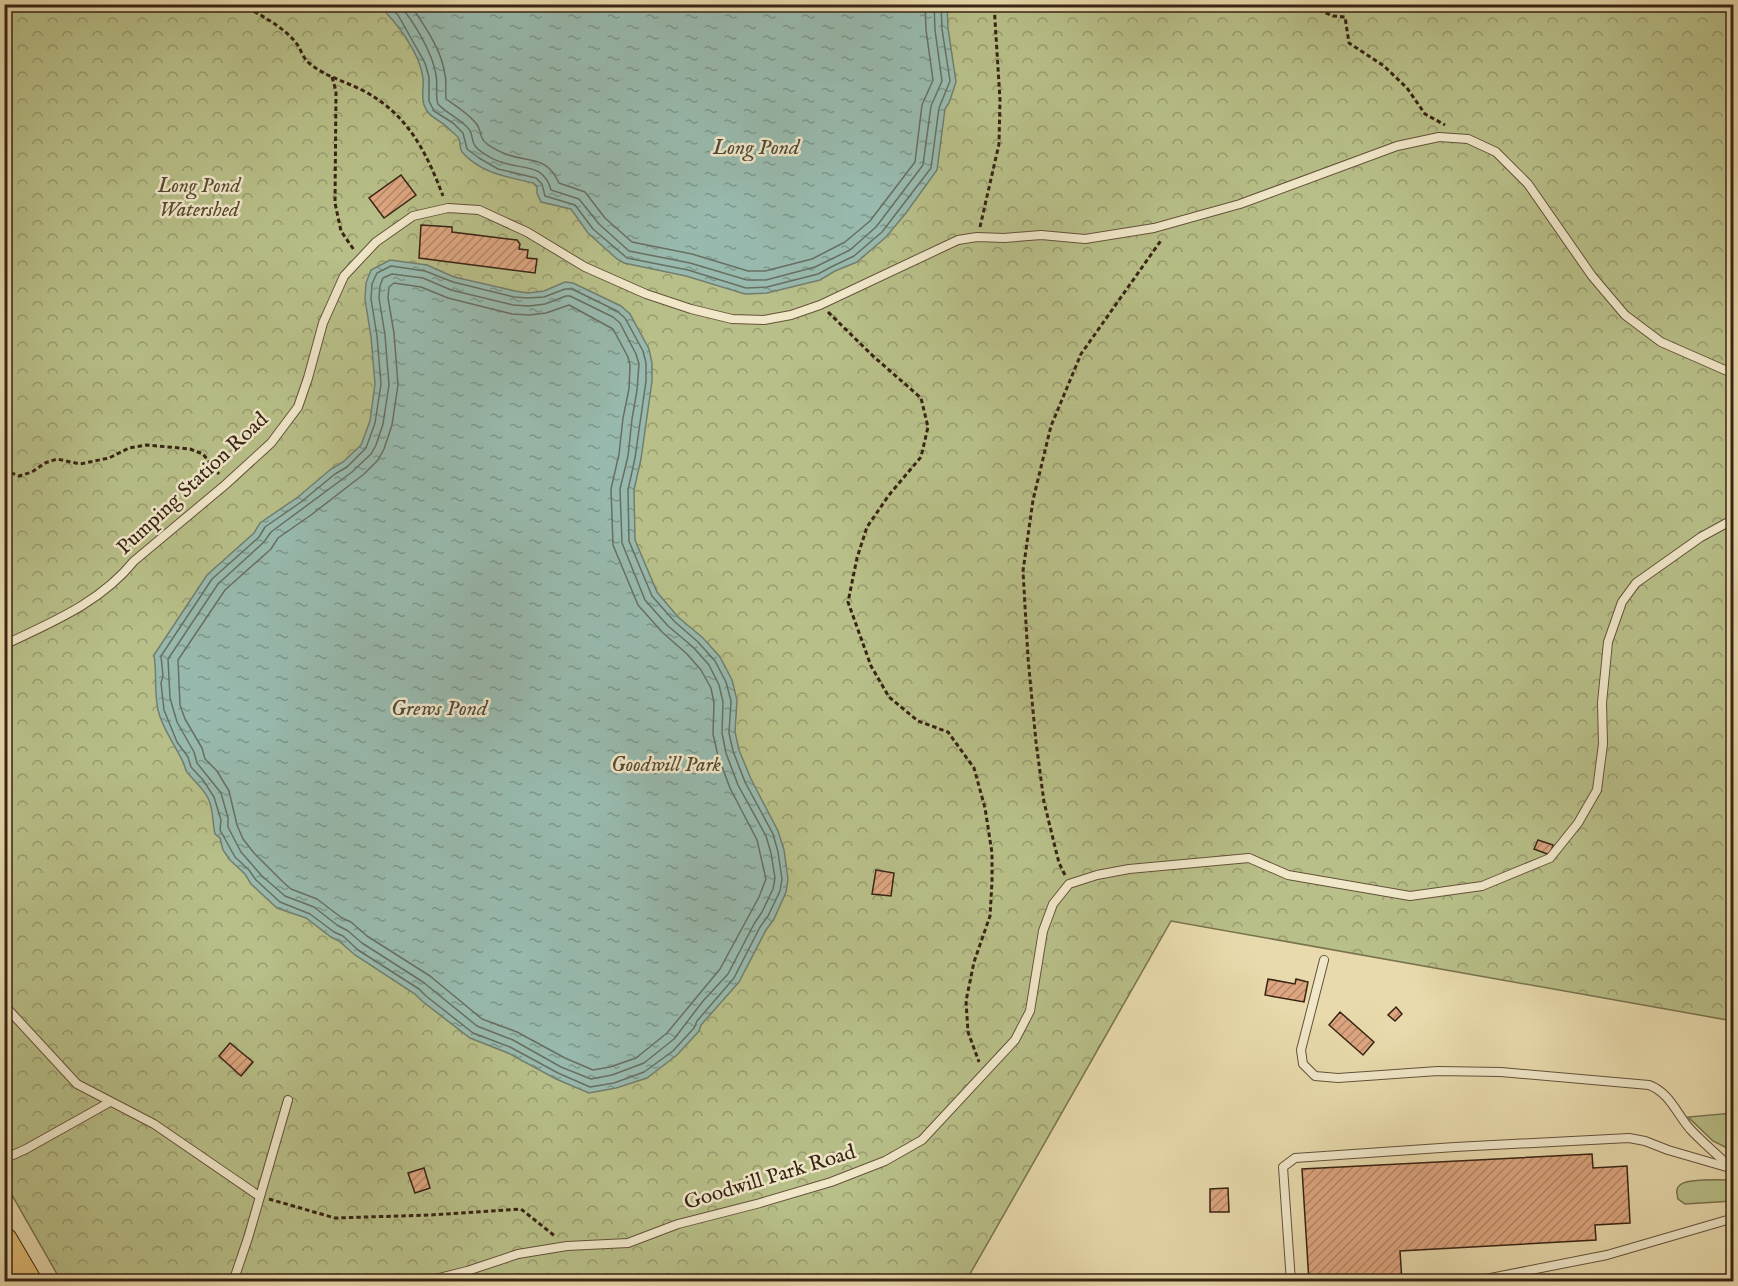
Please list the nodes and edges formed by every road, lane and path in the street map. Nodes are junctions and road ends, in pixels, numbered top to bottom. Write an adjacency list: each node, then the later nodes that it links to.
1 (36, 4): 2 (path)
2 (55, 4)
3 (241, 4): 6 (path)
4 (994, 4): 10 (path)
5 (1305, 4): 7 (path)
6 (332, 77): 8 (path); 11 (path)
7 (1468, 139): 9 (lane, Pumping Station Road); 13 (lane)
8 (448, 207): 11 (lane, Pumping Station Road); 12 (lane, Pumping Station Road)
9 (1174, 223): 10 (lane, Pumping Station Road); 18 (path)
10 (977, 237): 12 (lane, Pumping Station Road)
11 (361, 258): 15 (lane, Pumping Station Road)
12 (820, 305): 21 (path)
13 (1734, 374)
14 (4, 470): 15 (path)
15 (225, 485): 17 (lane, Pumping Station Road)
16 (1734, 519): 18 (lane)
17 (4, 645)
18 (1069, 884): 21 (lane, Goodwill Park Road)
19 (1324, 960): 25 (lane)
20 (4, 1005): 23 (lane)
21 (984, 1075): 29 (lane, Goodwill Park Road)
22 (288, 1100): 26 (lane)
23 (110, 1102): 24 (lane); 26 (lane)
24 (4, 1159)
25 (1732, 1168): 33 (lane)
26 (259, 1197): 29 (path); 31 (lane)
27 (1734, 1218): 34 (lane)
28 (4, 1241): 30 (highway)
29 (567, 1246): 32 (lane, Goodwill Park Road)
30 (28, 1281)
31 (233, 1281)
32 (423, 1281)
33 (1291, 1281)
34 (1470, 1281)

